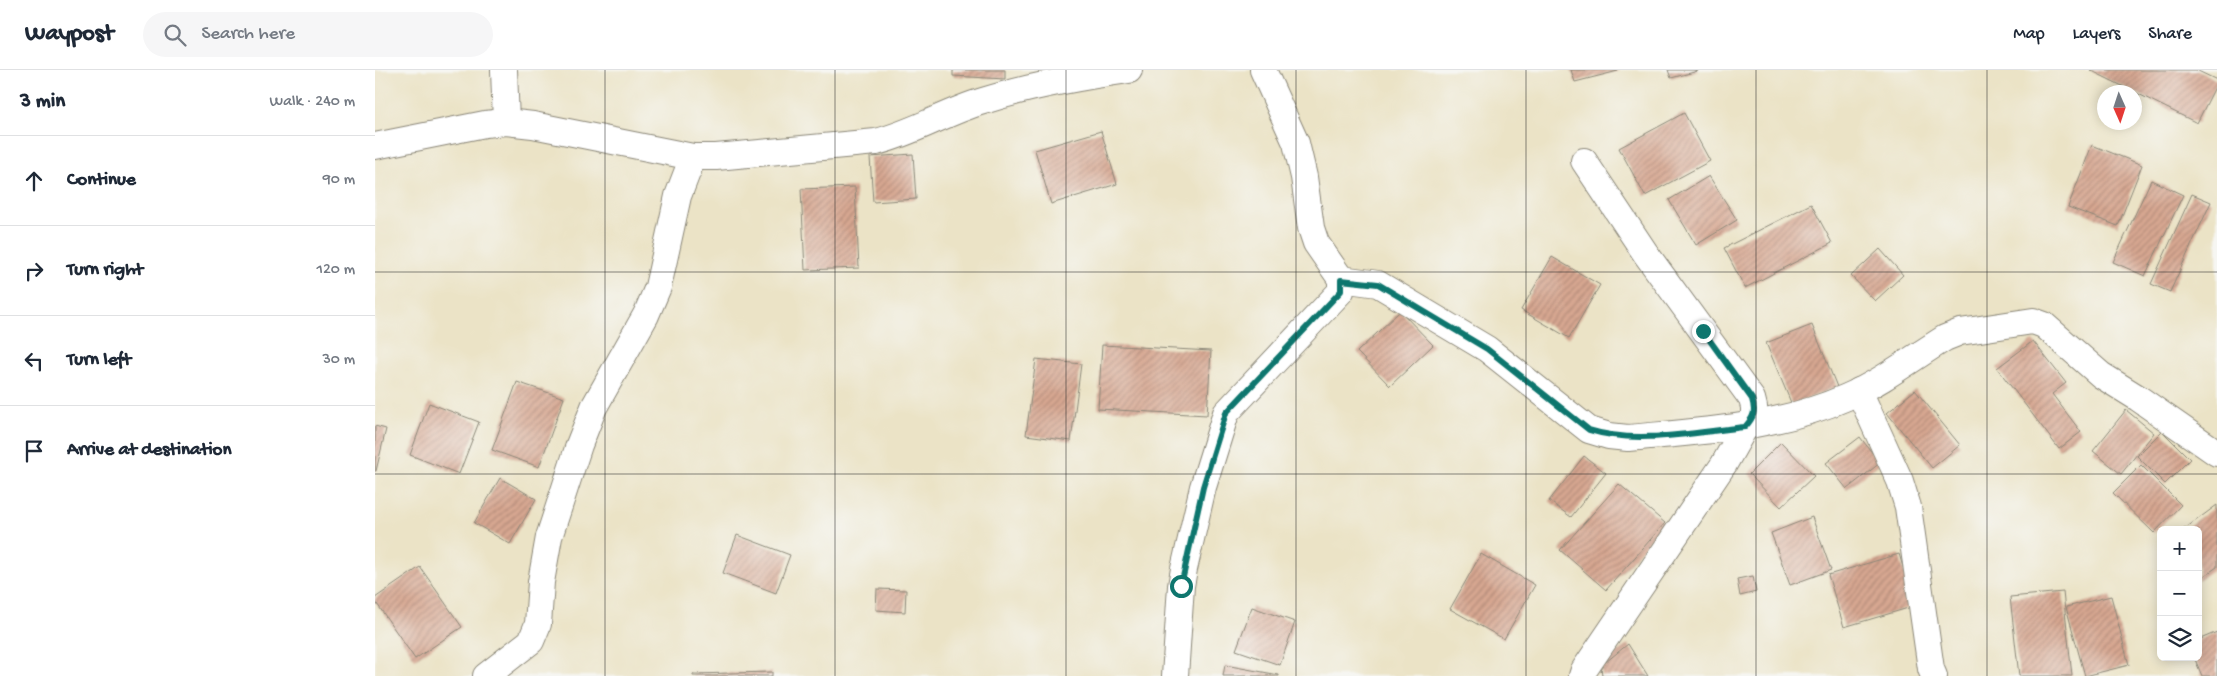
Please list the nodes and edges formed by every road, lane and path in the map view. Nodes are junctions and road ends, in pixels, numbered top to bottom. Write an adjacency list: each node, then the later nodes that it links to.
1 (504, 70): 4 (street)
2 (1129, 70): 6 (street)
3 (1259, 71): 8 (street)
4 (506, 122): 5 (street); 6 (street)
5 (375, 146)
6 (693, 156): 12 (street)
7 (1583, 161): 10 (street)
8 (1341, 280): 10 (street); 13 (street)
9 (1859, 391): 10 (street); 11 (street); 15 (street)
10 (1745, 427): 14 (street)
11 (2217, 453)
12 (486, 676)
13 (1175, 676)
14 (1582, 676)
15 (1933, 676)

